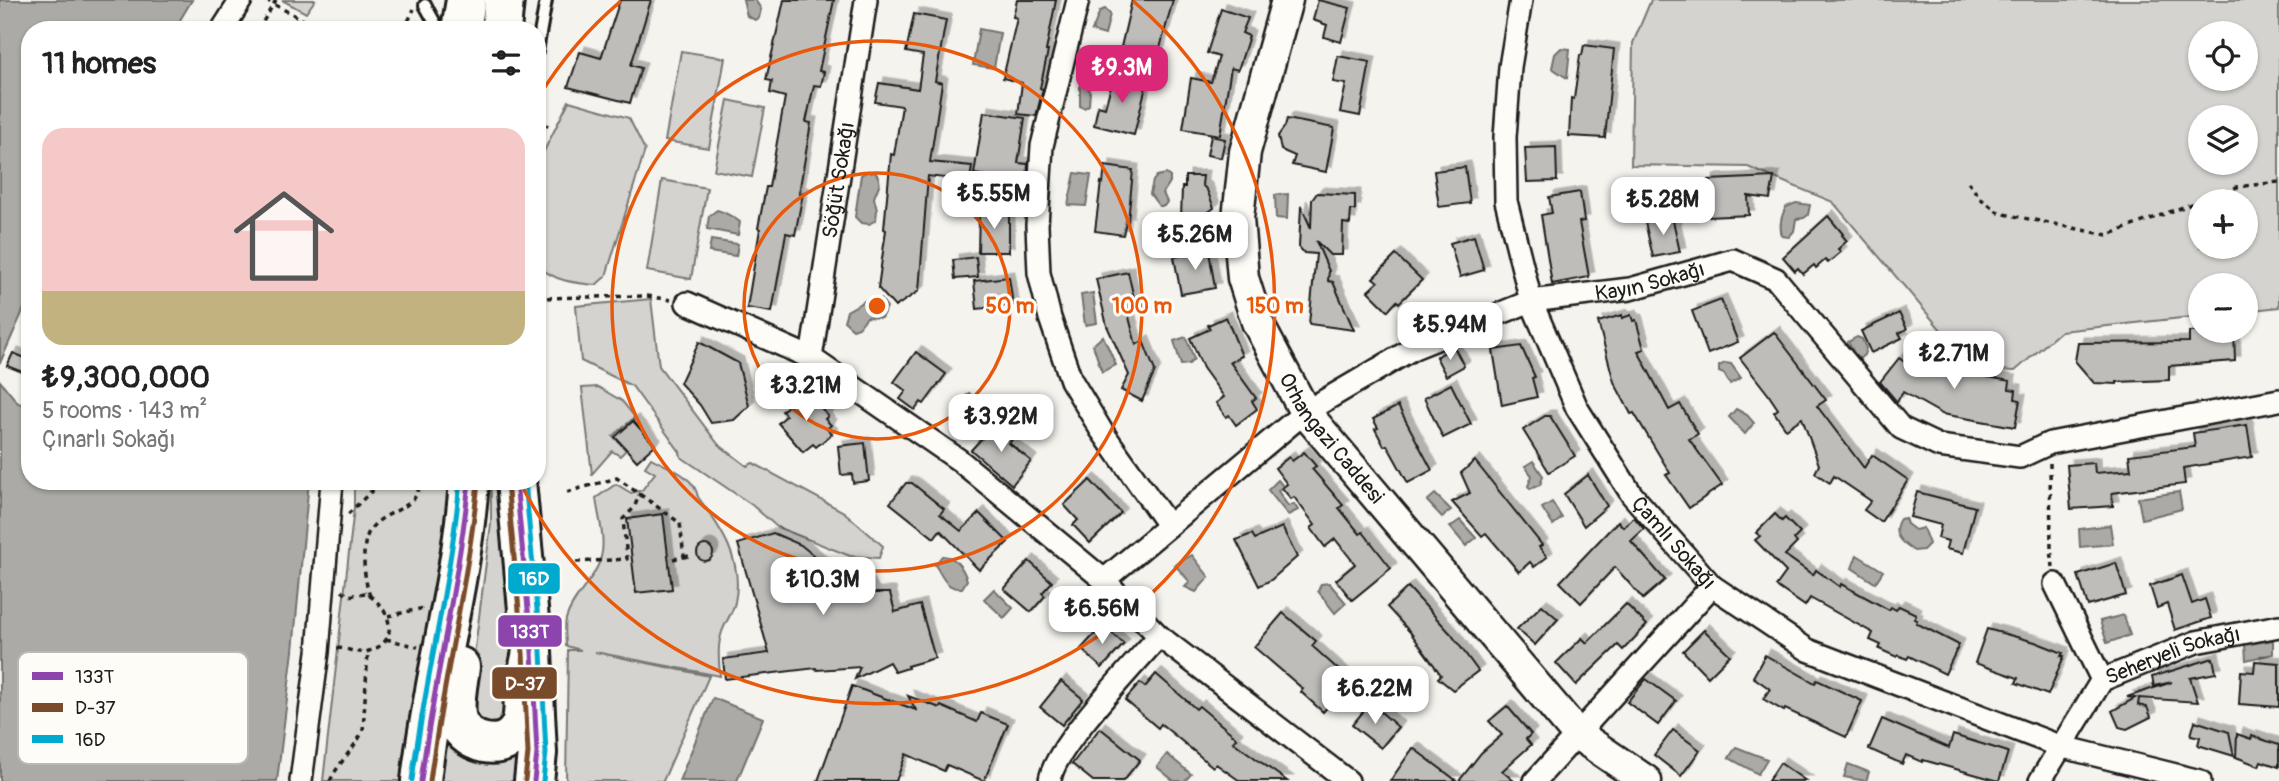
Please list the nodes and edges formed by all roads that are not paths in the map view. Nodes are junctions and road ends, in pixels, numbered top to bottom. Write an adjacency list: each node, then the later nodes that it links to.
1 (241, 0): 10 (street)
2 (466, 0): 12 (highway)
3 (504, 0): 13 (highway)
4 (546, 0): 14 (lane)
5 (866, 0): 17 (street, Söğüt Sokağı)
6 (1078, 0): 23 (street)
7 (1287, 0): 19 (street, Orhangazi Caddesi)
8 (1521, 0): 15 (street, Çamlı Sokağı)
9 (422, 3): 11 (lane)
10 (228, 21)
11 (433, 21)
12 (462, 21)
13 (502, 21)
14 (542, 21)
15 (1531, 301): 18 (street, Kayın Sokağı); 19 (street, Kayın Sokağı); 27 (street, Çamlı Sokağı)
16 (687, 303): 17 (street)
17 (811, 358): 25 (street)
18 (2279, 400)
19 (1305, 412): 23 (street, Kayın Sokağı); 32 (street, Orhangazi Caddesi)
20 (331, 490): 34 (street)
21 (468, 490): 24 (highway)
22 (517, 490): 30 (highway)
23 (1168, 525): 25 (street, Kayın Sokağı)
24 (459, 574): 30 (highway); 35 (highway)
25 (1104, 580): 29 (street)
26 (2055, 584): 31 (street)
27 (1712, 586): 32 (street); 33 (street, Çamlı Sokağı)
28 (2279, 626): 31 (street, Seheryeli Sokağı)
29 (1159, 636): 37 (street); 38 (street)
30 (532, 652): 36 (highway)
31 (2102, 680): 33 (street, Seheryeli Sokağı)
32 (1577, 734): 39 (street); 40 (street, Orhangazi Caddesi)
33 (2059, 746): 41 (street, Seheryeli Sokağı); 42 (street, Çamlı Sokağı)
34 (301, 781)
35 (421, 781)
36 (534, 781)
37 (1050, 781)
38 (1348, 781)
39 (1535, 781)
40 (1646, 781)
41 (2040, 781)
42 (2200, 781)

